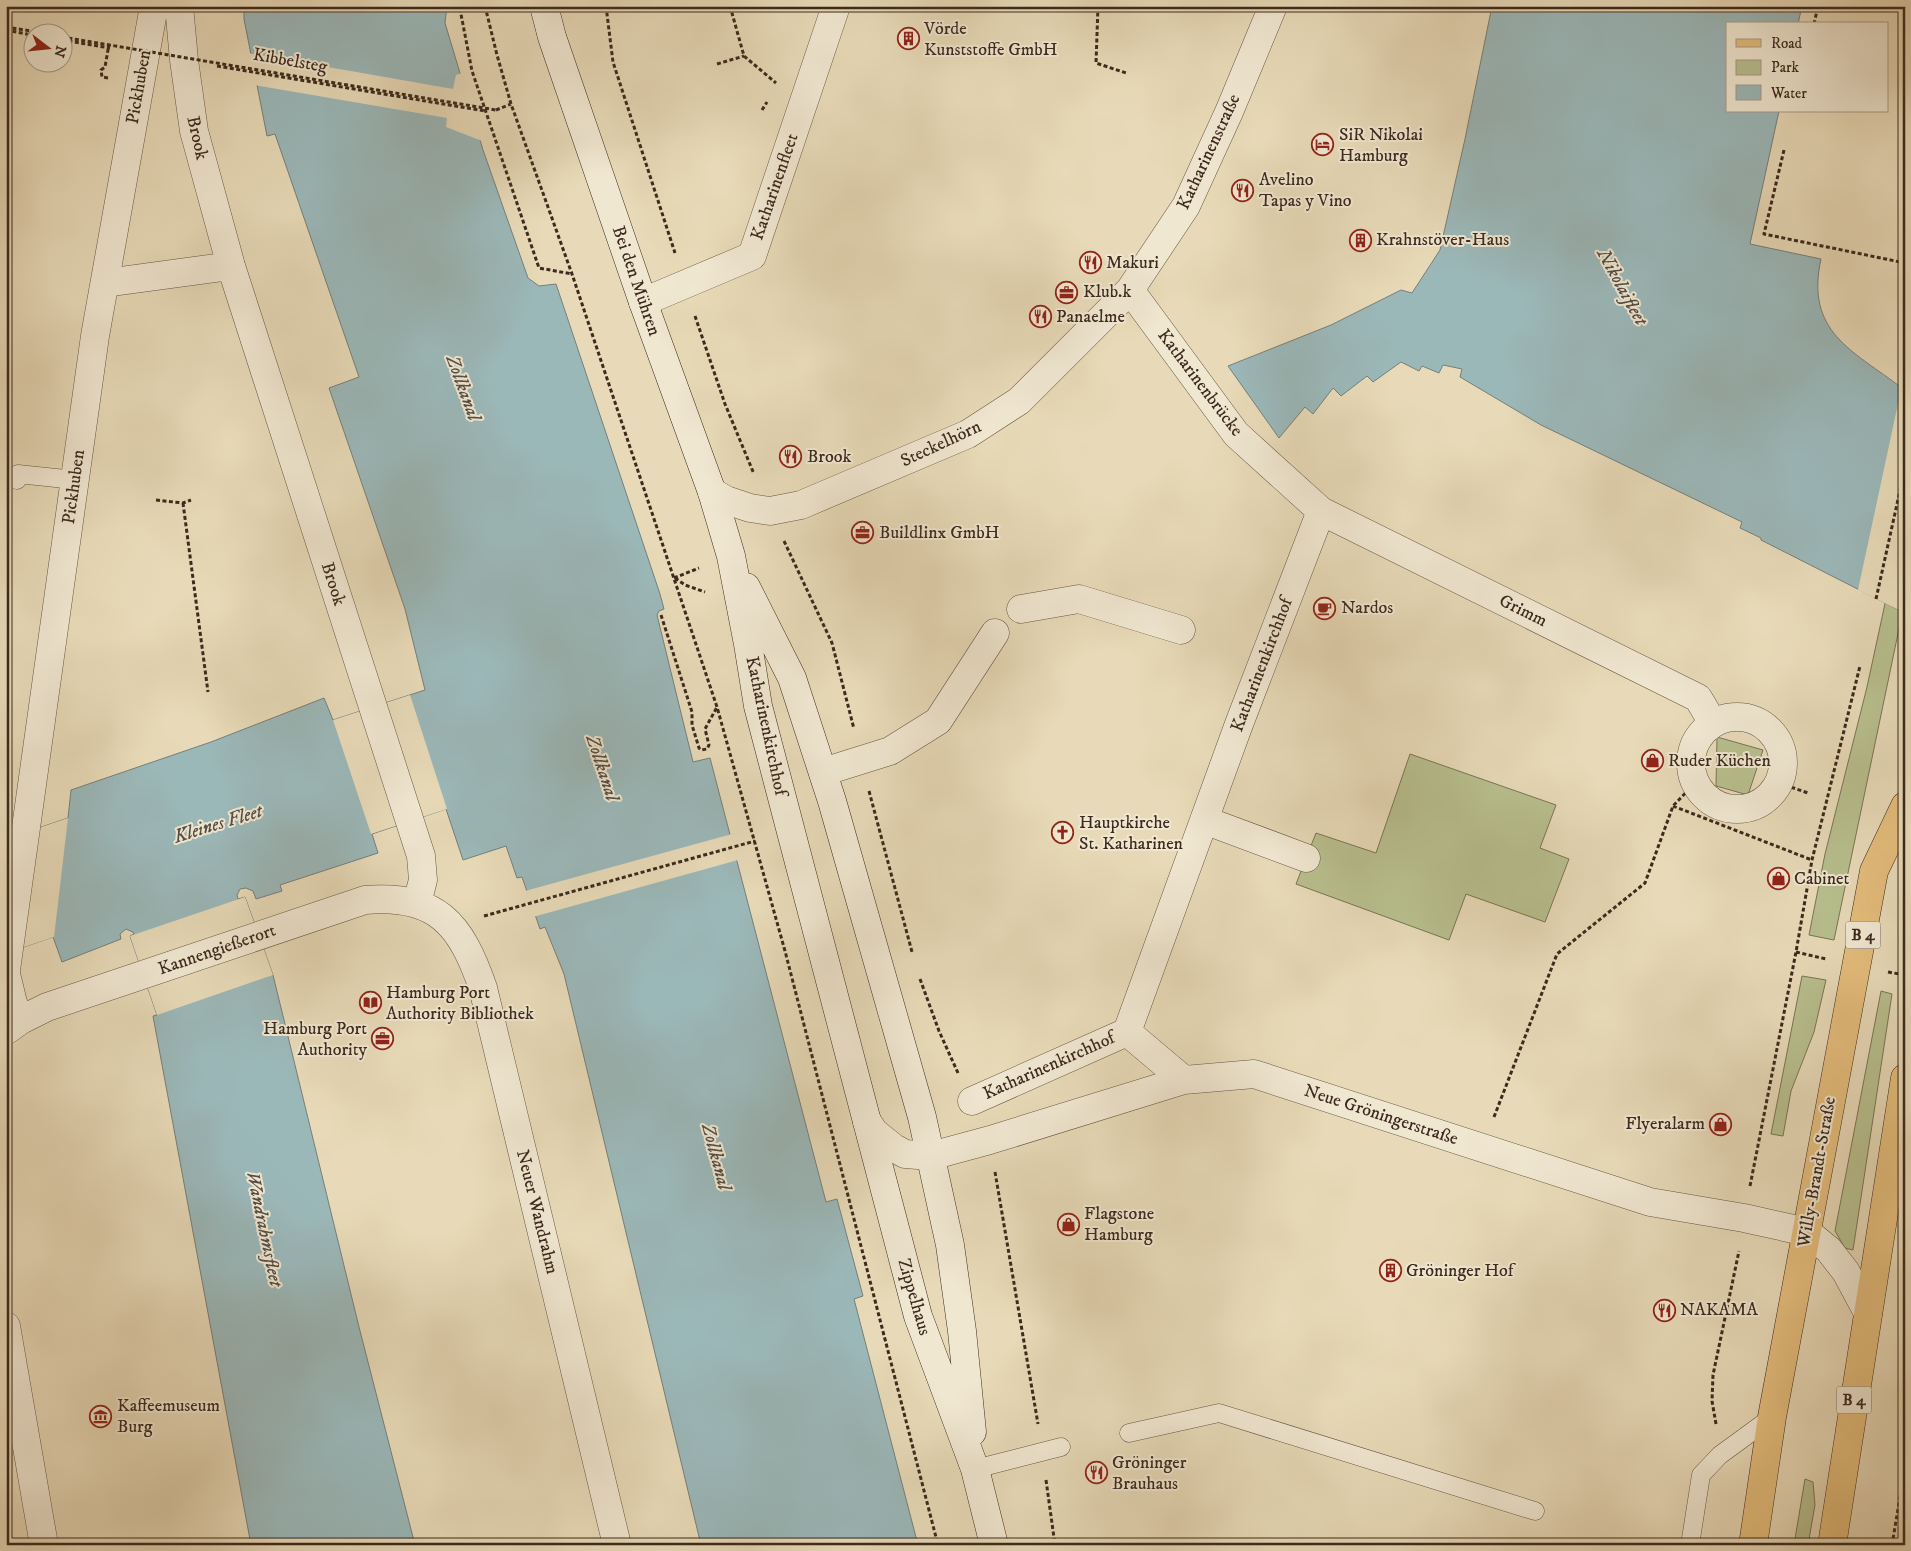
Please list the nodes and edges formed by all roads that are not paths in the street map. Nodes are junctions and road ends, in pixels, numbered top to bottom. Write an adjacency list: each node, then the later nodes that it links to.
1 (154, 6): 7 (street, Pickhuben)
2 (179, 6): 6 (street, Brook)
3 (544, 6): 9 (street, Bei den Mühren)
4 (836, 6): 9 (street, Katharinenfleet)
5 (1273, 6): 8 (street, Katharinenstraße)
6 (231, 266): 7 (street); 23 (street, Brook)
7 (105, 283): 11 (street, Pickhuben)
8 (1130, 290): 12 (street, Steckelhörn); 13 (street, Katharinenbrücke)
9 (643, 302): 12 (street, Bei den Mühren)
10 (17, 480): 11 (lane)
11 (75, 480): 24 (street, Pickhuben)
12 (712, 492): 14 (street, Bei den Mühren)
13 (1321, 511): 18 (street, Grimm); 21 (street, Katharinenkirchhof)
14 (731, 556): 19 (street, Katharinenkirchhof); 30 (street, Katharinenkirchhof)
15 (1022, 610): 16 (street)
16 (1180, 630)
17 (995, 634): 19 (street)
18 (1713, 723): 18 (street)
19 (823, 772): 31 (street, Katharinenkirchhof)
20 (1905, 806): 32 (main road, Willy-Brandt-Straße / B 4)
21 (1204, 820): 22 (street); 26 (street, Katharinenkirchhof)
22 (1306, 858)
23 (417, 903): 25 (street, Kannengießerort); 41 (street, Neuer Wandrahm)
24 (7, 966): 25 (street, Pickhuben)
25 (14, 1025)
26 (1127, 1032): 28 (street, Katharinenkirchhof); 29 (street, Katharinenkirchhof)
27 (1905, 1078): 33 (main road, B 4)
28 (1184, 1080): 31 (street, Neue Gröningerstraße); 32 (street, Neue Gröningerstraße)
29 (972, 1101)
30 (867, 1121): 31 (street, Neue Gröningerstraße); 38 (street, Zippelhaus)
31 (930, 1156): 38 (street, Zippelhaus)
32 (1807, 1232): 33 (street, Neue Gröningerstraße); 35 (main road, Willy-Brandt-Straße / B 4)
33 (1868, 1313): 45 (main road, B 4)
34 (6, 1326): 40 (street)
35 (1772, 1417): 43 (lane); 44 (main road, Willy-Brandt-Straße / B 4)
36 (1129, 1433): 39 (lane)
37 (1061, 1447): 38 (lane)
38 (975, 1469): 42 (street, Zippelhaus)
39 (1535, 1511)
40 (44, 1545)
41 (618, 1545)
42 (994, 1545)
43 (1690, 1545)
44 (1754, 1545)
45 (1832, 1545)

